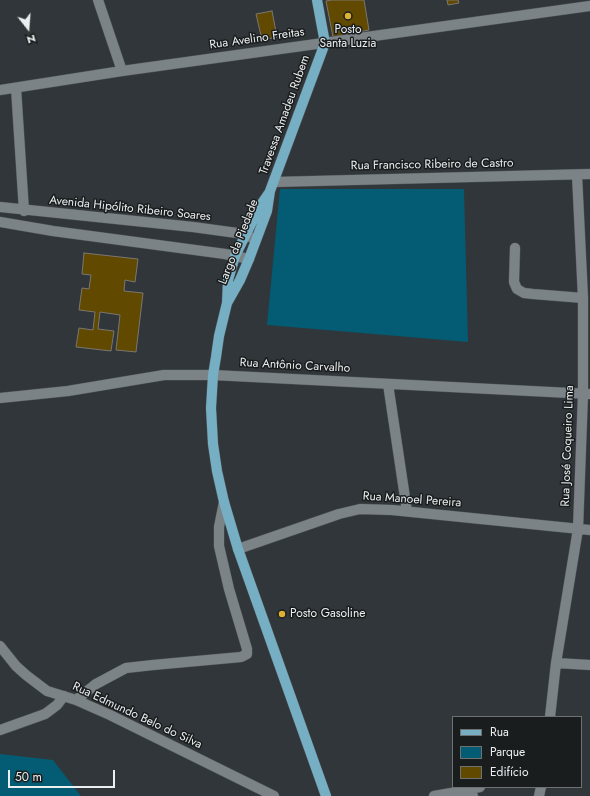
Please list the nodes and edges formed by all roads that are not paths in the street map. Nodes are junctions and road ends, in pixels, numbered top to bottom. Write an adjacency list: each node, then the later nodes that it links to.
1 (98, 0): 5 (street)
2 (317, 0): 4 (main road)
3 (588, 4): 4 (street, Rua Avelino Freitas)
4 (325, 43): 5 (street, Rua Avelino Freitas); 10 (main road, Travessa Amadeu Rubem)
5 (122, 71): 6 (street, Rua Avelino Freitas)
6 (16, 88): 7 (street, Rua Avelino Freitas); 12 (street)
7 (0, 90)
8 (577, 174): 9 (street, Rua Francisco Ribeiro de Castro); 10 (street, Rua Francisco Ribeiro de Castro); 21 (street, Rua José Coqueiro Lima)
9 (590, 174)
10 (272, 187): 16 (main road, Largo da Piedade); 17 (main road, Largo da Piedade)
11 (0, 207): 12 (street, Avenida Hipólito Ribeiro Soares)
12 (24, 211): 13 (street, Avenida Hipólito Ribeiro Soares)
13 (56, 214): 15 (street); 16 (street, Avenida Hipólito Ribeiro Soares)
14 (0, 222): 15 (street)
15 (52, 231): 19 (street)
16 (245, 235): 17 (street, Avenida Hipólito Ribeiro Soares); 19 (main road, Largo da Piedade)
17 (256, 239): 20 (main road, Largo da Piedade)
18 (515, 248): 21 (street)
19 (235, 256): 20 (street); 22 (main road, Largo da Piedade)
20 (249, 259): 22 (main road, Largo da Piedade)
21 (584, 298): 25 (street, Rua José Coqueiro Lima)
22 (227, 303): 23 (main road, Largo da Piedade)
23 (213, 375): 24 (street, Rua Antônio Carvalho); 26 (street, Rua Antônio Carvalho); 27 (main road, Largo da Piedade)
24 (388, 384): 25 (street, Rua Antônio Carvalho); 28 (street)
25 (586, 394): 29 (street, Rua José Coqueiro Lima)
26 (0, 398)
27 (224, 502): 31 (main road, Largo da Piedade); 36 (street)
28 (408, 511): 29 (street, Rua Manoel Pereira); 31 (street, Rua Manoel Pereira)
29 (578, 528): 30 (street, Rua Manoel Pereira); 33 (street, Rua José Coqueiro Lima)
30 (590, 530)
31 (238, 549): 42 (main road, Largo da Piedade)
32 (0, 646): 35 (street, Rua Edmundo Belo do Silva)
33 (556, 663): 34 (street); 37 (street, Rua José Coqueiro Lima)
34 (590, 666)
35 (64, 696): 36 (street, Rua Edmundo Belo do Silva); 38 (street)
36 (76, 700): 41 (street, Rua Edmundo Belo do Silva)
37 (550, 716)
38 (0, 730)
39 (475, 788): 40 (street)
40 (457, 792): 43 (street); 44 (street)
41 (274, 796)
42 (326, 796)
43 (434, 796)
44 (473, 796)

